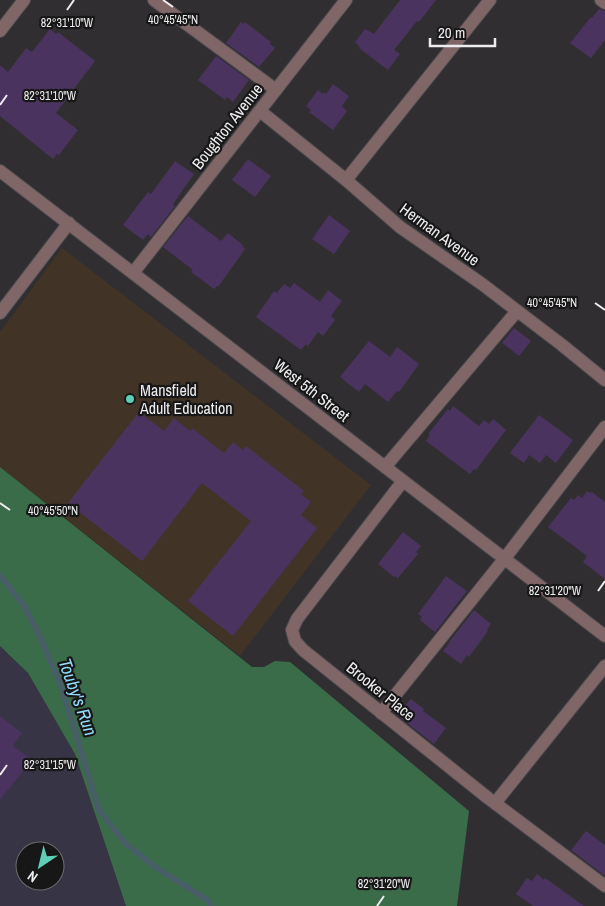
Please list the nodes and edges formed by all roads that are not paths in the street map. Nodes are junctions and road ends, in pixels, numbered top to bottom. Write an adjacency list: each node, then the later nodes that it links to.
1 (24, 0): 7 (street)
2 (154, 0): 8 (street)
3 (346, 0): 8 (street, Boughton Avenue)
4 (490, 0): 11 (street)
5 (602, 0): 6 (street)
6 (605, 3)
7 (0, 31)
8 (276, 90): 9 (street, Boughton Avenue)
9 (260, 111): 11 (street, Herman Avenue); 13 (street, Boughton Avenue)
10 (0, 171): 12 (street, West 5th Street)
11 (346, 180): 14 (street, Herman Avenue)
12 (68, 223): 13 (street, West 5th Street); 15 (street)
13 (133, 273): 18 (street, West 5th Street)
14 (517, 311): 16 (street, Herman Avenue); 18 (street)
15 (0, 313)
16 (605, 380)
17 (605, 427): 20 (street)
18 (386, 467): 19 (street, West 5th Street)
19 (404, 481): 20 (street, West 5th Street); 23 (street, Brooker Place)
20 (504, 558): 21 (street, West 5th Street); 23 (street)
21 (605, 636)
22 (605, 666): 24 (street)
23 (381, 712): 24 (street, Brooker Place)
24 (495, 803): 25 (street, Brooker Place)
25 (605, 886)

